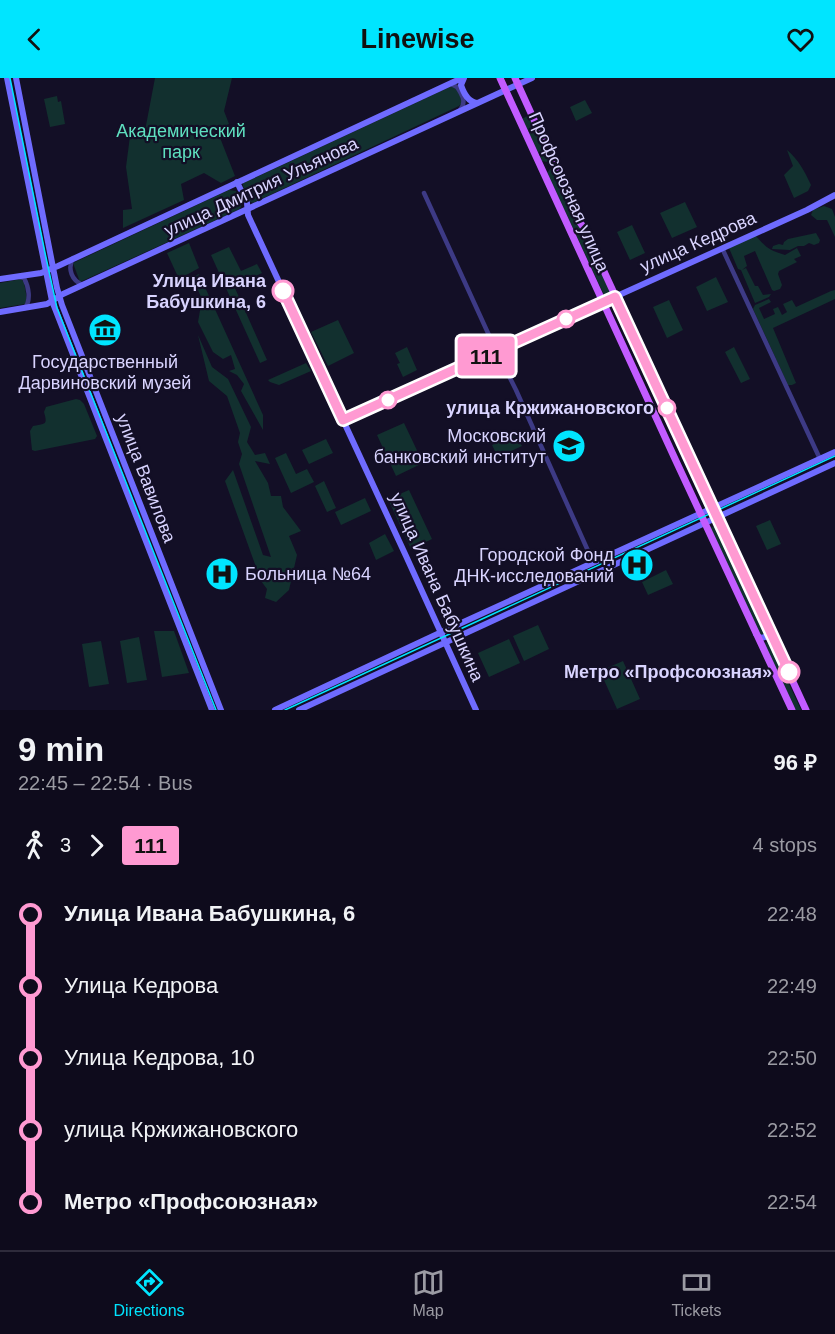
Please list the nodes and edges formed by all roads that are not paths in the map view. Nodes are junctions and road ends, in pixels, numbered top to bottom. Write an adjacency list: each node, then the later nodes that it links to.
1 (7, 78): 22 (main road, улица Вавилова)
2 (16, 78): 21 (main road, улица Вавилова)
3 (463, 78): 7 (main road, улица Дмитрия Ульянова); 9 (main road)
4 (500, 78): 8 (main road, Профсоюзная улица)
5 (532, 78): 6 (main road, улица Дмитрия Ульянова)
6 (517, 81): 8 (main road, улица Дмитрия Ульянова); 11 (main road, Профсоюзная улица)
7 (449, 84): 10 (street); 15 (main road, улица Дмитрия Ульянова)
8 (506, 90): 9 (main road, улица Дмитрия Ульянова); 12 (main road, Профсоюзная улица)
9 (478, 103): 10 (main road, улица Дмитрия Ульянова)
10 (458, 112): 18 (main road, улица Дмитрия Ульянова)
11 (551, 157): 12 (main road); 13 (main road, Профсоюзная улица)
12 (538, 162): 14 (main road, Профсоюзная улица)
13 (556, 166): 14 (main road); 27 (main road, Профсоюзная улица)
14 (543, 173): 29 (main road, Профсоюзная улица)
15 (237, 182): 18 (main road, улица Ивана Бабушкина); 20 (main road, улица Дмитрия Ульянова)
16 (424, 193): 32 (street)
17 (835, 195): 19 (main road, улица Кедрова)
18 (248, 209): 25 (main road, улица Дмитрия Ульянова); 35 (main road, улица Ивана Бабушкина)
19 (722, 248): 27 (main road, улица Кедрова); 39 (street)
20 (73, 258): 21 (main road, улица Дмитрия Ульянова); 25 (street)
21 (53, 267): 22 (main road, улица Дмитрия Ульянова); 26 (main road, улица Вавилова)
22 (46, 271): 23 (main road, улица Дмитрия Ульянова); 28 (main road, улица Вавилова)
23 (19, 277): 24 (main road, улица Дмитрия Ульянова); 30 (street)
24 (0, 279)
25 (83, 286): 26 (main road, улица Дмитрия Ульянова)
26 (59, 297): 28 (main road, улица Дмитрия Ульянова); 54 (main road, улица Вавилова)
27 (615, 297): 29 (main road, улица Кедрова); 33 (main road, Профсоюзная улица)
28 (52, 301): 30 (main road, улица Дмитрия Ульянова); 53 (main road, улица Вавилова)
29 (602, 302): 32 (main road, улица Кедрова); 34 (main road, Профсоюзная улица)
30 (25, 308): 31 (main road, улица Дмитрия Ульянова)
31 (0, 312)
32 (496, 351): 35 (main road, улица Кедрова); 45 (street)
33 (656, 384): 34 (main road); 36 (main road, Профсоюзная улица)
34 (643, 390): 37 (main road, Профсоюзная улица)
35 (343, 420): 47 (main road, улица Ивана Бабушкина)
36 (673, 421): 37 (main road); 41 (main road, Профсоюзная улица)
37 (660, 427): 42 (main road, Профсоюзная улица)
38 (835, 452): 39 (main road)
39 (820, 459): 41 (main road)
40 (835, 463): 43 (main road)
41 (713, 507): 42 (main road); 43 (main road, Профсоюзная улица)
42 (700, 513): 44 (main road, Профсоюзная улица); 45 (main road)
43 (717, 516): 44 (main road); 46 (main road, Профсоюзная улица)
44 (704, 523): 48 (main road, Профсоюзная улица); 49 (main road)
45 (593, 562): 47 (main road)
46 (768, 628): 48 (main road); 50 (main road, Профсоюзная улица)
47 (441, 632): 49 (main road, улица Ивана Бабушкина); 55 (main road)
48 (755, 633): 51 (main road, Профсоюзная улица)
49 (445, 643): 56 (main road); 57 (main road, улица Ивана Бабушкина)
50 (775, 644): 51 (street); 52 (main road, Профсоюзная улица)
51 (762, 647): 58 (main road, Профсоюзная улица)
52 (805, 709)
53 (213, 710)
54 (221, 710)
55 (275, 710)
56 (300, 710)
57 (476, 710)
58 (792, 710)

